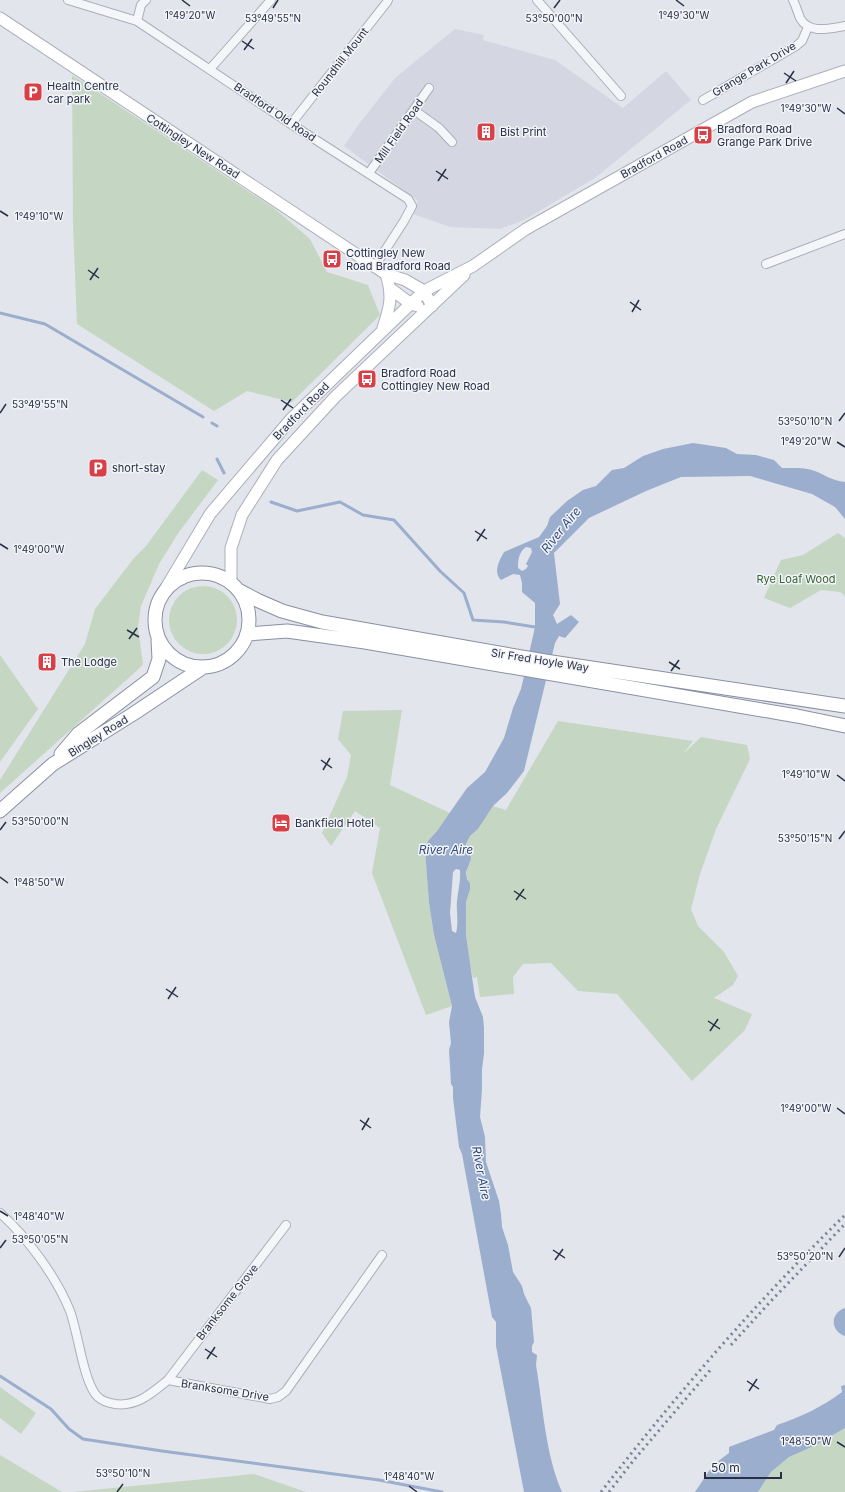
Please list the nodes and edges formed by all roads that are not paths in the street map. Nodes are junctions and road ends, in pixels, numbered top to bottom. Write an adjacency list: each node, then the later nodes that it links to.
1 (68, 0): 8 (street, Bradford Old Road)
2 (146, 0): 8 (street)
3 (271, 0): 11 (street)
4 (388, 0): 17 (street, Roundhill Mount)
5 (537, 0): 14 (street)
6 (794, 0): 9 (street)
7 (0, 18): 22 (main road, Cottingley New Road)
8 (138, 21): 11 (street, Bradford Old Road)
9 (808, 26): 10 (street); 15 (street, Grange Park Drive)
10 (845, 26)
11 (210, 69): 17 (street, Bradford Old Road)
12 (845, 71): 23 (main road, Bradford Road)
13 (429, 88): 16 (street, Mill Field Road)
14 (621, 96)
15 (703, 100)
16 (414, 110): 18 (street); 19 (street, Mill Field Road)
17 (291, 124): 19 (street, Bradford Old Road)
18 (452, 142)
19 (369, 173): 22 (street, Bradford Old Road)
20 (845, 234): 21 (street)
21 (766, 264)
22 (375, 266): 24 (main road, Cottingley New Road)
23 (473, 266): 26 (main road, Bradford Road); 28 (main road, Bradford Road)
24 (386, 274): 25 (main road); 26 (main road, Cottingley New Road)
25 (391, 289): 27 (main road); 29 (main road)
26 (424, 291): 27 (main road, Bradford Road); 28 (main road)
27 (411, 304): 28 (main road); 29 (main road, Bradford Road)
28 (430, 308): 30 (main road, Bradford Road)
29 (382, 331): 31 (main road, Bradford Road)
30 (231, 582): 31 (highway); 32 (highway)
31 (164, 591): 35 (highway)
32 (240, 591): 33 (highway); 34 (highway, Sir Fred Hoyle Way)
33 (248, 634): 34 (highway, Sir Fred Hoyle Way); 36 (highway)
34 (367, 636): 37 (highway, Sir Fred Hoyle Way); 38 (highway, Sir Fred Hoyle Way)
35 (158, 637): 36 (highway); 39 (highway)
36 (202, 668): 39 (highway, Bingley Road)
37 (845, 706)
38 (845, 726)
39 (53, 764): 40 (highway, Bingley Road)
40 (0, 811)
41 (0, 1213): 44 (street, Branksome Drive)
42 (286, 1225): 44 (street, Branksome Grove)
43 (382, 1255): 44 (street, Branksome Drive)
44 (168, 1380)

